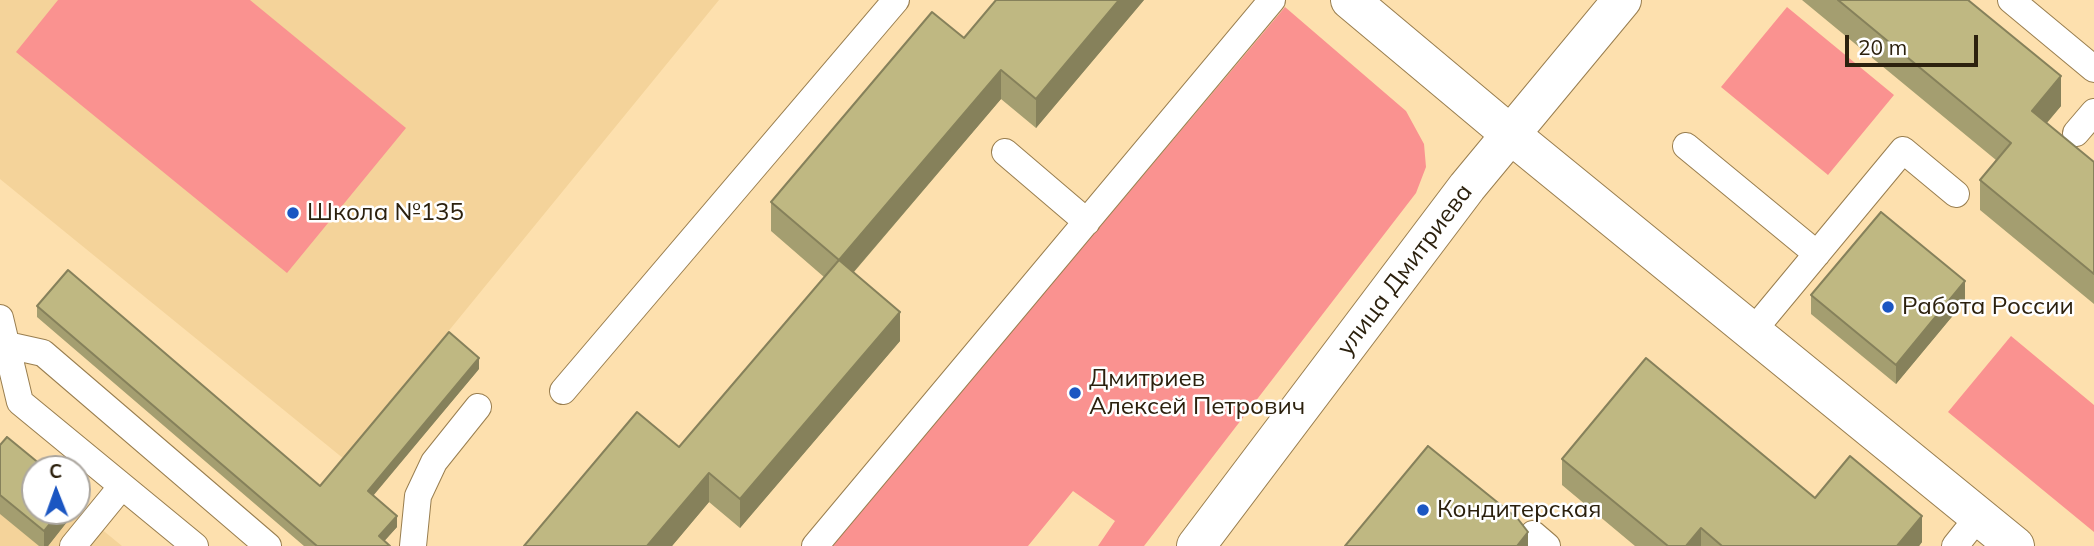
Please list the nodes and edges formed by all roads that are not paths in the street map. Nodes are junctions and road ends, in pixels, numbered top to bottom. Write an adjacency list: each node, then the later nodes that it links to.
1 (896, 0): 18 (lane)
2 (1272, 0): 13 (lane)
3 (1350, 0): 9 (street)
4 (1622, 0): 9 (street, улица Дмитриева)
5 (2011, 0): 6 (lane)
6 (2094, 69)
7 (2094, 112): 8 (lane)
8 (2076, 133)
9 (1510, 134): 16 (street); 27 (street, улица Дмитриева)
10 (1686, 146): 14 (lane)
11 (1006, 152): 13 (lane)
12 (1956, 194): 14 (lane)
13 (1087, 222): 26 (lane)
14 (1817, 254): 16 (lane)
15 (0, 318): 17 (lane)
16 (1752, 332): 21 (street)
17 (4, 350): 20 (lane); 24 (lane)
18 (563, 391)
19 (478, 407): 25 (lane)
20 (122, 486): 22 (lane); 23 (lane)
21 (1979, 516): 28 (lane); 29 (street)
22 (74, 546)
23 (195, 546)
24 (268, 546)
25 (413, 546)
26 (815, 546)
27 (1196, 546)
28 (1955, 546)
29 (2015, 546)

